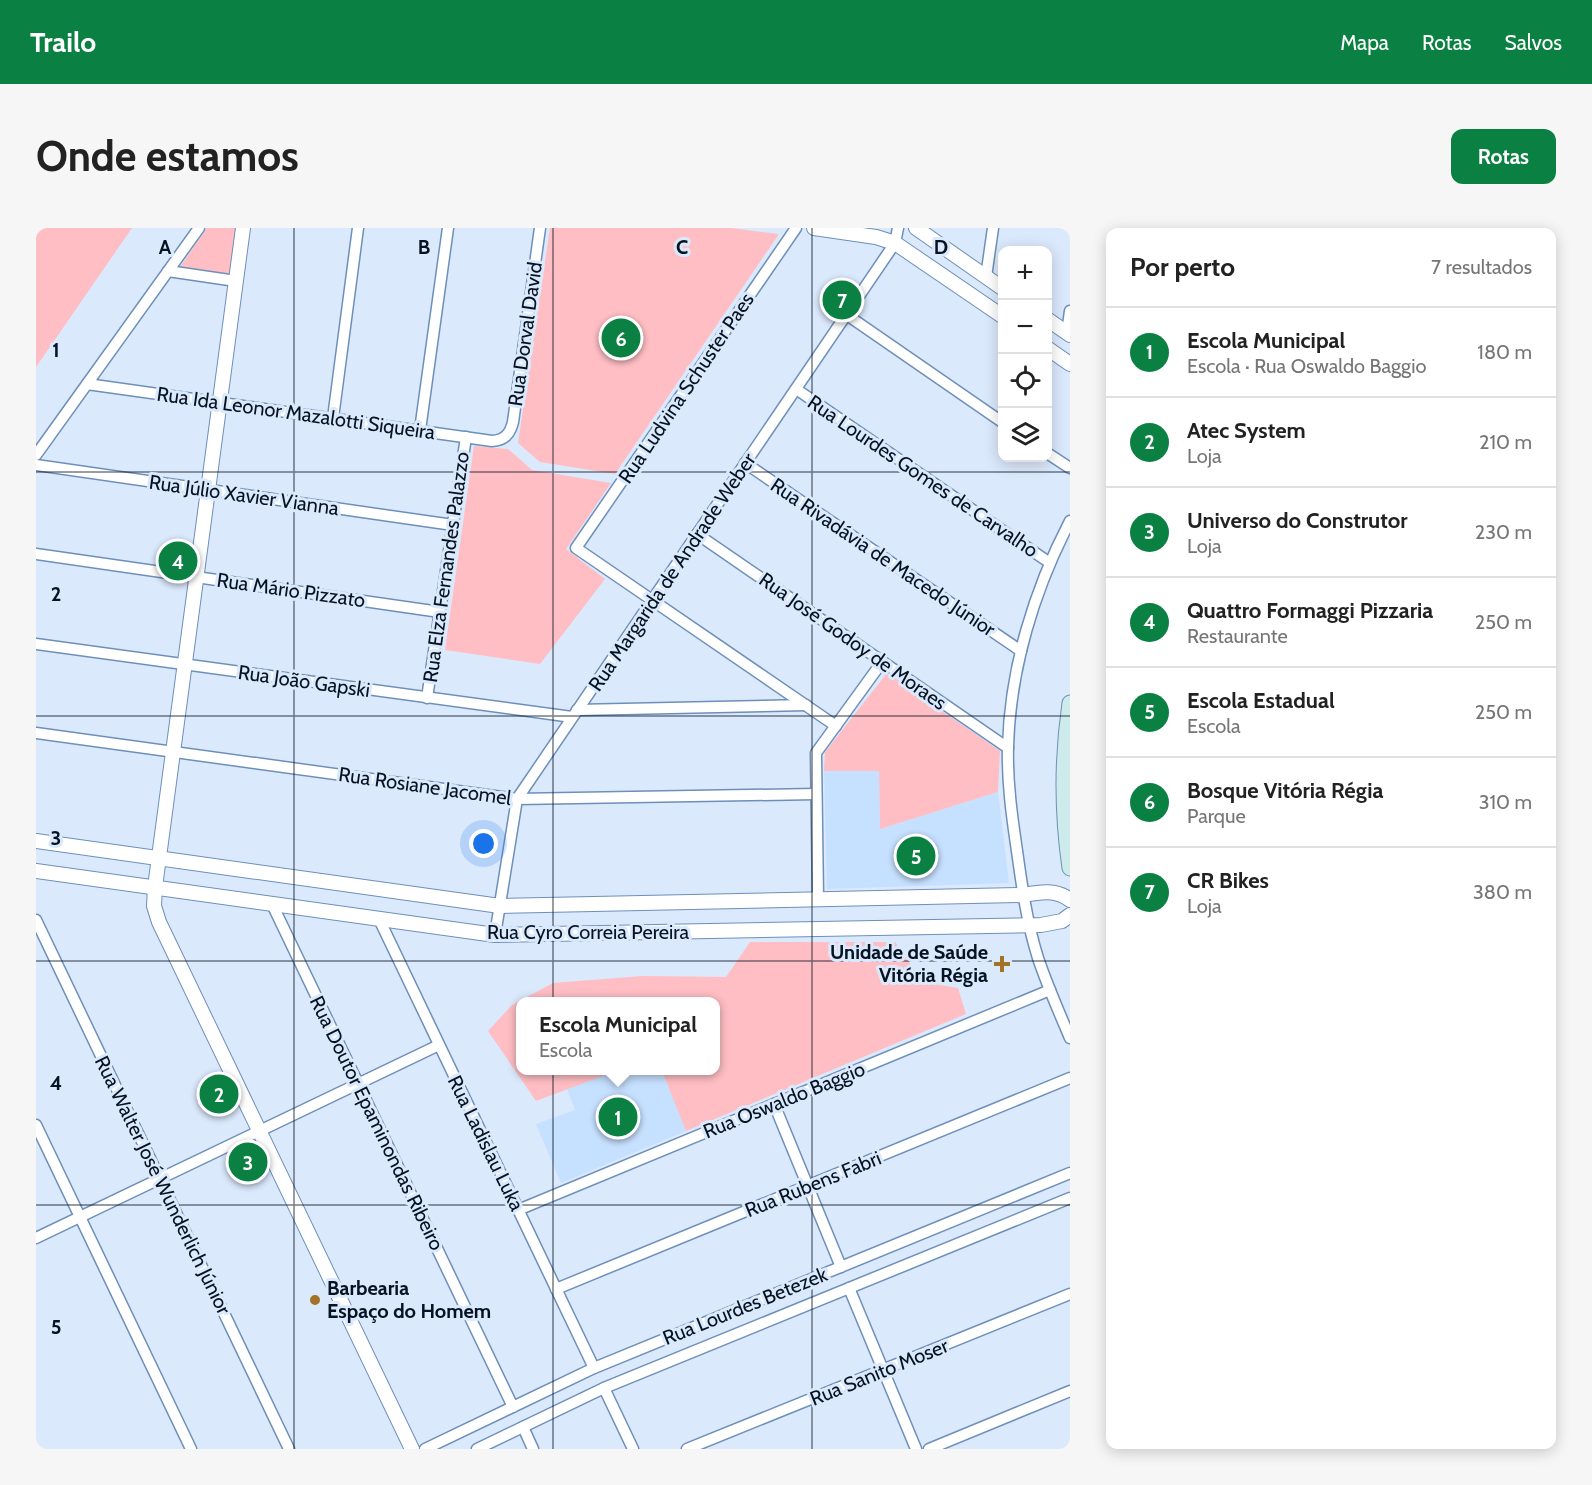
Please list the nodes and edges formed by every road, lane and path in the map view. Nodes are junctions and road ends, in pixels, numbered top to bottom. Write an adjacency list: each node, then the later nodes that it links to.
1 (199, 228): 12 (street)
2 (243, 228): 14 (street)
3 (358, 228): 26 (street)
4 (448, 228): 28 (street)
5 (540, 228): 30 (street, Rua Dorval David)
6 (796, 228): 43 (street, Rua Ludvina Schuster Paes)
7 (814, 228): 11 (street)
8 (898, 228): 11 (street, Rua Margarida de Andrade Weber)
9 (916, 228): 13 (street)
10 (993, 228): 13 (street)
11 (895, 243): 17 (street); 18 (street, Rua Margarida de Andrade Weber)
12 (168, 271): 14 (street); 23 (street)
13 (986, 277): 15 (street)
14 (236, 281): 25 (street)
15 (998, 285)
16 (1070, 311): 20 (street)
17 (998, 313)
18 (847, 315): 24 (street, Rua Margarida de Andrade Weber); 27 (street)
19 (1052, 323): 20 (street)
20 (1068, 334)
21 (1052, 351): 22 (street)
22 (1070, 364)
23 (87, 384): 25 (street, Rua Ida Leonor Mazalotti Siqueira); 31 (street)
24 (796, 389): 33 (street, Rua Margarida de Andrade Weber); 41 (street, Rua Lourdes Gomes de Carvalho)
25 (220, 403): 26 (street, Rua Ida Leonor Mazalotti Siqueira); 36 (street)
26 (333, 418): 28 (street, Rua Ida Leonor Mazalotti Siqueira)
27 (998, 419)
28 (420, 430): 29 (street, Rua Ida Leonor Mazalotti Siqueira)
29 (465, 437): 30 (street, Rua Ida Leonor Mazalotti Siqueira); 38 (street, Rua Elza Fernandes Palazzo)
30 (505, 437)
31 (36, 455)
32 (1052, 456): 35 (street)
33 (746, 463): 39 (street, Rua Margarida de Andrade Weber); 46 (street, Rua Rivadávia de Macedo Júnior)
34 (36, 465): 36 (street, Rua Júlio Xavier Vianna)
35 (1070, 468)
36 (208, 490): 38 (street, Rua Júlio Xavier Vianna); 42 (street)
37 (1070, 521): 41 (street)
38 (453, 525): 44 (street, Rua Elza Fernandes Palazzo)
39 (697, 534): 43 (street, Rua Margarida de Andrade Weber); 47 (street, Rua José Godoy de Moraes)
40 (36, 554): 42 (street, Rua Mário Pizzato)
41 (1050, 563): 46 (street)
42 (196, 577): 44 (street, Rua Mário Pizzato); 48 (street)
43 (652, 600): 51 (street); 52 (street, Rua Margarida de Andrade Weber)
44 (440, 612): 49 (street, Rua Elza Fernandes Palazzo)
45 (36, 644): 48 (street, Rua João Gapski)
46 (1021, 651): 55 (street)
47 (882, 662): 53 (street); 55 (street, Rua José Godoy de Moraes)
48 (185, 664): 49 (street, Rua João Gapski); 56 (street)
49 (427, 698): 52 (street, Rua João Gapski)
50 (1070, 703): 61 (main road)
51 (806, 705): 52 (street, Rua João Gapski); 53 (street)
52 (575, 713): 58 (street, Rua Margarida de Andrade Weber)
53 (836, 726): 57 (street)
54 (36, 733): 56 (street, Rua Rosiane Jacomel)
55 (1008, 748): 64 (street)
56 (173, 752): 58 (street, Rua Rosiane Jacomel); 60 (street)
57 (816, 794): 58 (street, Rua Rosiane Jacomel); 65 (street)
58 (517, 799): 68 (street, Rua Margarida de Andrade Weber)
59 (36, 841): 60 (street, Rua Cyro Correia Pereira)
60 (159, 858): 63 (street); 68 (street, Rua Cyro Correia Pereira)
61 (1070, 868)
62 (36, 871): 63 (street, Rua Cyro Correia Pereira)
63 (155, 887): 67 (street, Rua Cyro Correia Pereira); 81 (street)
64 (1023, 895): 65 (street, Rua Cyro Correia Pereira); 66 (street, Rua Cyro Correia Pereira); 72 (street)
65 (818, 899): 68 (street, Rua Cyro Correia Pereira)
66 (1070, 900)
67 (272, 904): 70 (street, Rua Cyro Correia Pereira); 78 (street, Rua Doutor Epaminondas Ribeiro)
68 (500, 906): 73 (street, Rua Margarida de Andrade Weber)
69 (1070, 915): 72 (street, Rua Cyro Correia Pereira)
70 (379, 918): 73 (street, Rua Cyro Correia Pereira); 76 (street, Rua Ladislau Luka)
71 (36, 920): 83 (street, Rua Walter José Wunderlich Júnior)
72 (1029, 925): 73 (street, Rua Cyro Correia Pereira); 74 (street)
73 (495, 935)
74 (1050, 990): 75 (street); 79 (street, Rua Oswaldo Baggio)
75 (1070, 1038)
76 (439, 1045): 78 (street); 86 (street, Rua Ladislau Luka)
77 (1070, 1078): 84 (street, Rua Rubens Fabri)
78 (358, 1084): 81 (street); 97 (street, Rua Doutor Epaminondas Ribeiro)
79 (774, 1104): 84 (street); 86 (street, Rua Oswaldo Baggio)
80 (36, 1125): 87 (street)
81 (259, 1131): 83 (street); 101 (street)
82 (1070, 1173): 89 (street, Rua Lourdes Betezek)
83 (160, 1179): 87 (street); 100 (street, Rua Walter José Wunderlich Júnior)
84 (807, 1186): 89 (street); 91 (street, Rua Rubens Fabri)
85 (1070, 1198): 90 (street, Rua Lourdes Betezek)
86 (518, 1210): 91 (street, Rua Ladislau Luka)
87 (80, 1217): 88 (street); 99 (street)
88 (36, 1238)
89 (841, 1267): 93 (street, Rua Lourdes Betezek)
90 (849, 1288): 94 (street); 95 (street, Rua Lourdes Betezek)
91 (556, 1289): 93 (street, Rua Ladislau Luka)
92 (1070, 1294): 94 (street, Rua Sanito Moser)
93 (594, 1368): 97 (street, Rua Lourdes Betezek)
94 (883, 1370): 106 (street, Rua Sanito Moser); 107 (street)
95 (604, 1388): 98 (street, Rua Lourdes Betezek); 105 (street)
96 (1070, 1391): 108 (street)
97 (513, 1407): 102 (street, Rua Lourdes Betezek)
98 (523, 1427): 103 (street, Rua Lourdes Betezek); 104 (street)
99 (191, 1449)
100 (289, 1449)
101 (412, 1449)
102 (425, 1449)
103 (477, 1449)
104 (533, 1449)
105 (633, 1449)
106 (687, 1449)
107 (916, 1449)
108 (929, 1449)

